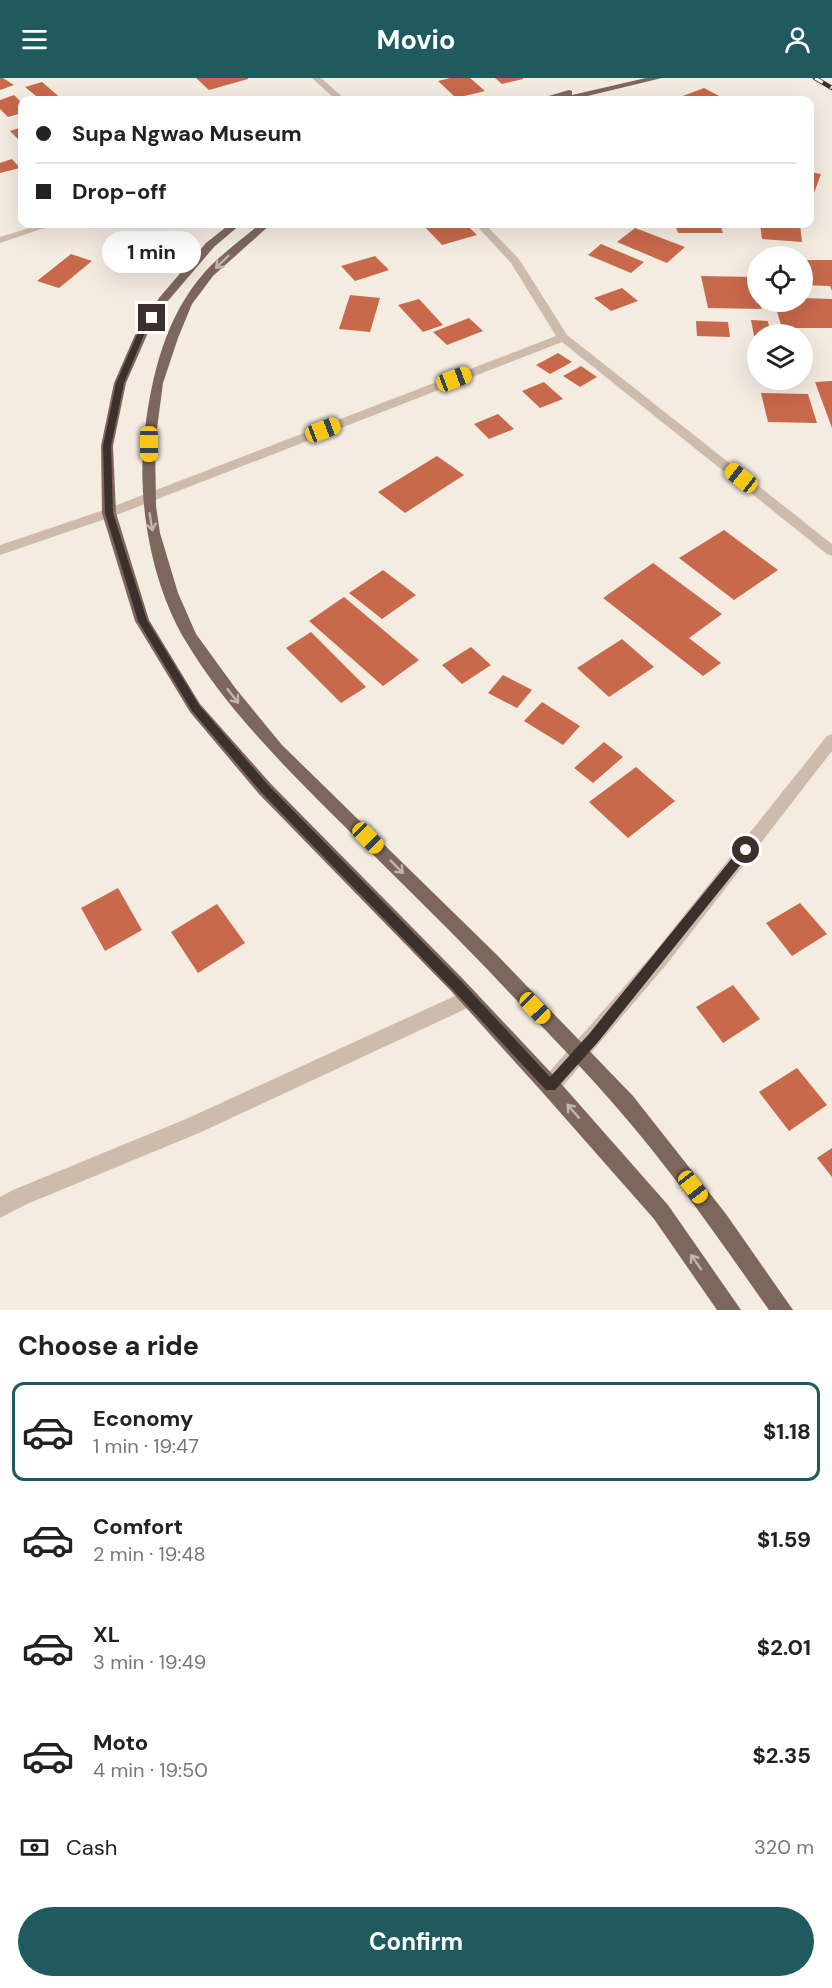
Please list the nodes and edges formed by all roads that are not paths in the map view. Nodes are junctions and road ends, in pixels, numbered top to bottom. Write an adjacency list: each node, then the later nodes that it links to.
1 (316, 78): 4 (street)
2 (629, 78): 5 (main road)
3 (658, 78): 6 (main road)
4 (336, 96)
5 (556, 96)
6 (579, 96)
7 (38, 228): 11 (street)
8 (231, 228): 14 (main road)
9 (261, 228): 13 (main road, one-way to 13)
10 (484, 228): 12 (street)
11 (0, 240)
12 (562, 337): 13 (street); 16 (street)
13 (148, 498): 14 (street); 19 (main road, one-way to 19)
14 (109, 513): 15 (street); 18 (main road)
15 (0, 550)
16 (832, 551)
17 (832, 740): 19 (street)
18 (468, 999): 20 (main road); 21 (street)
19 (580, 1054): 20 (street); 23 (main road)
20 (550, 1086): 22 (main road, one-way to 20)
21 (0, 1208)
22 (730, 1310)
23 (782, 1310)

